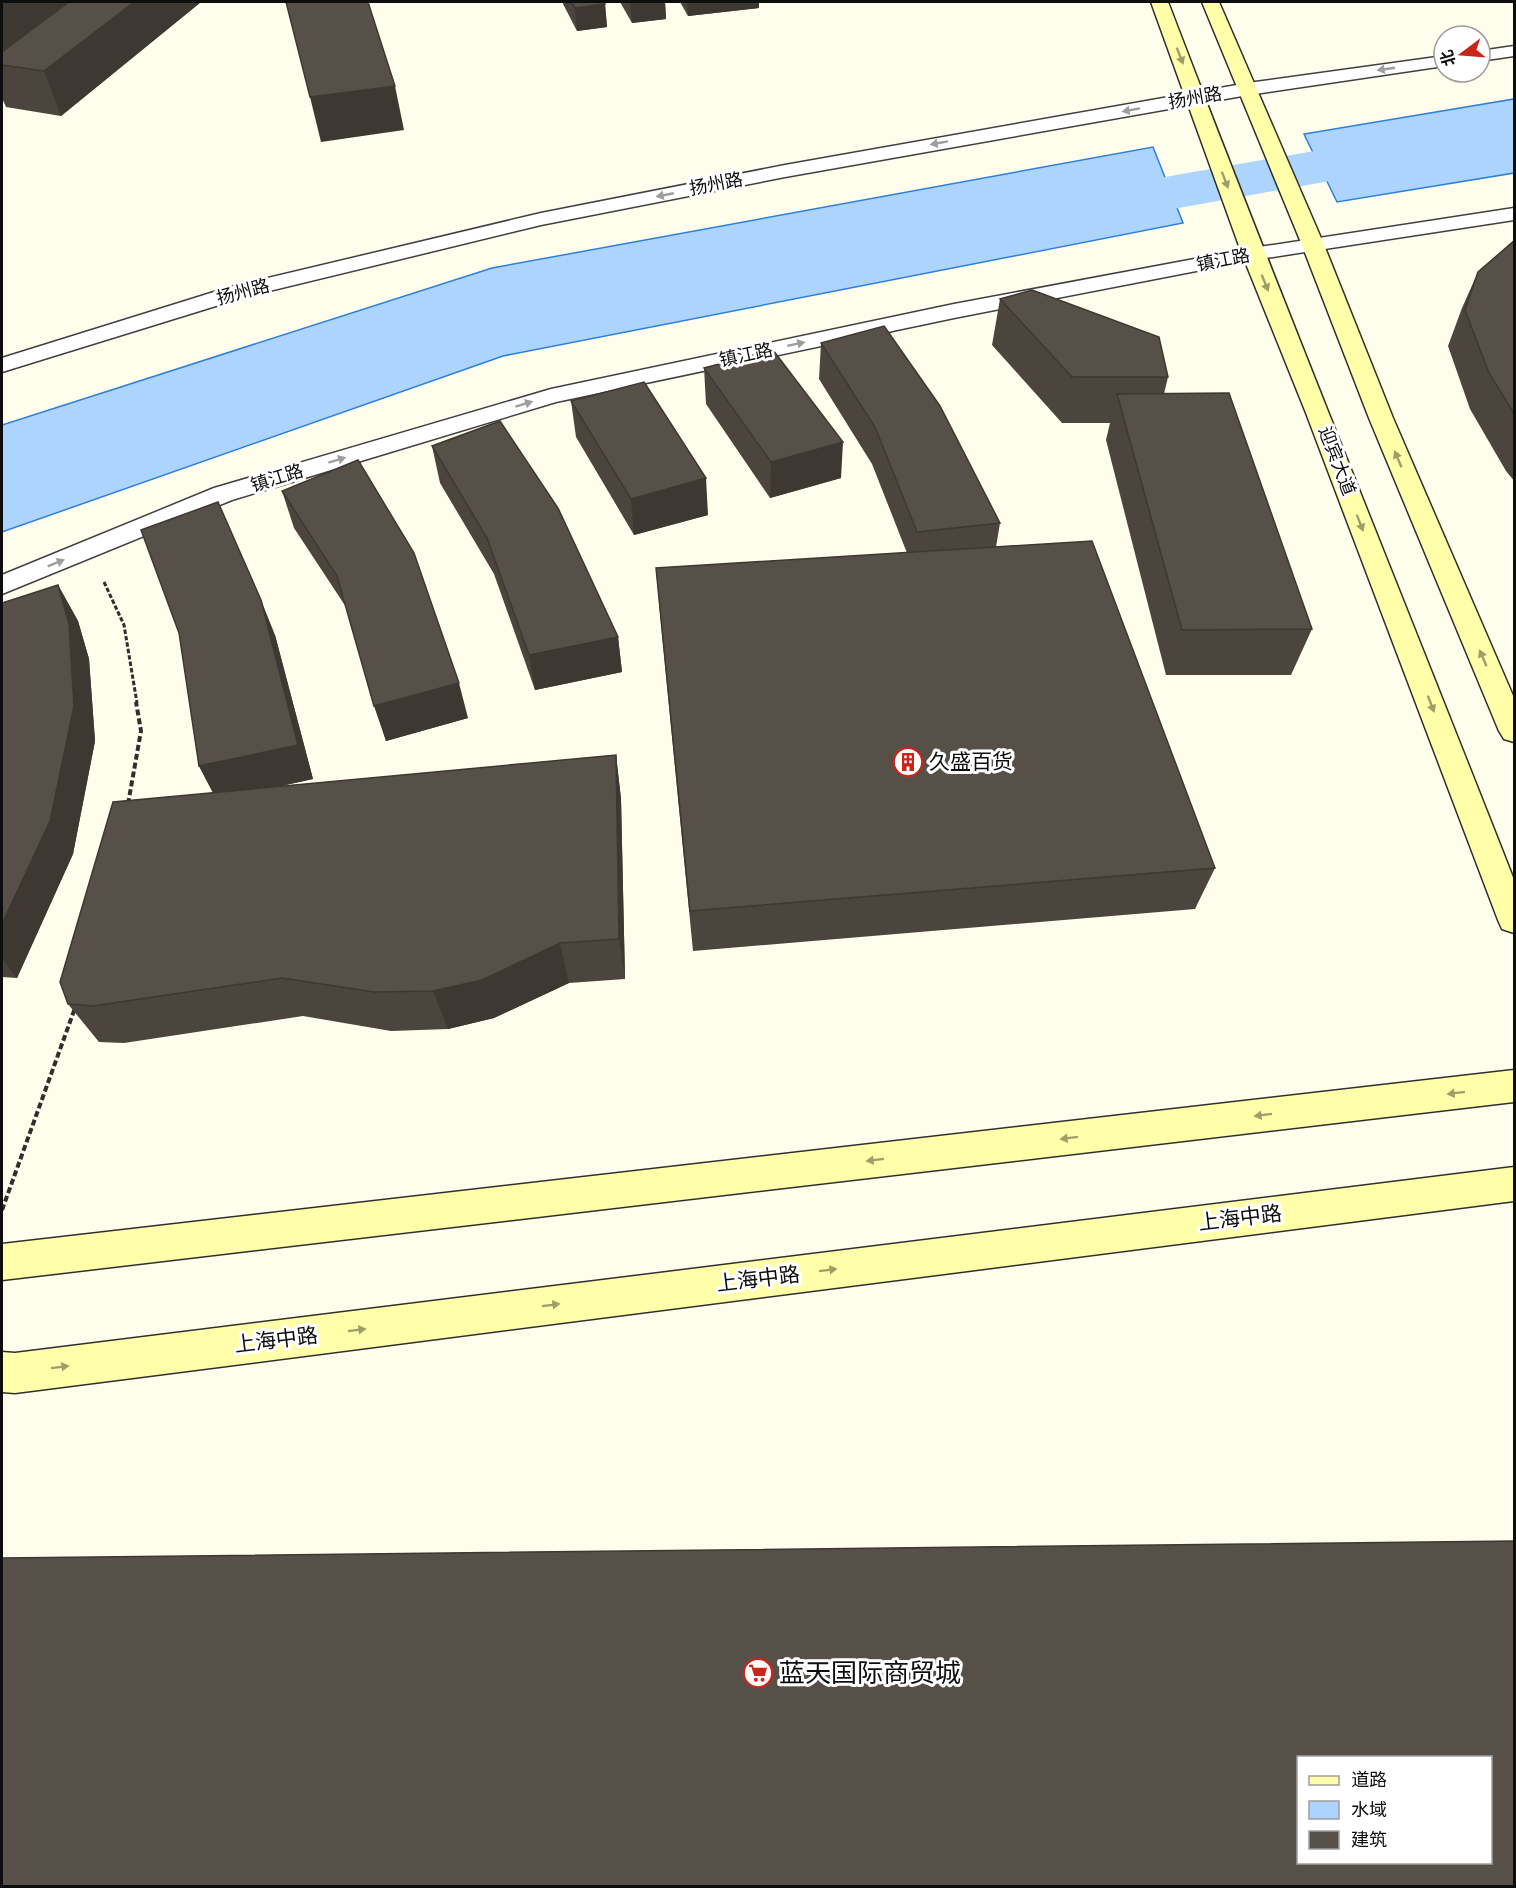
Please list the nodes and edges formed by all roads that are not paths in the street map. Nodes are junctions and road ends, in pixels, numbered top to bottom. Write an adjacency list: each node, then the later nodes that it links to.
1 (1159, 2): 7 (main road, 迎宾大道, one-way to 7)
2 (1210, 2): 6 (main road)
3 (1515, 51): 4 (street)
4 (1492, 54)
5 (1432, 63): 6 (street, 扬州路, one-way to 6)
6 (1248, 89): 7 (street, 扬州路); 9 (main road)
7 (1195, 98): 10 (main road, 迎宾大道, one-way to 10); 11 (street, 扬州路, one-way to 11)
8 (1515, 214): 9 (street, 镇江路)
9 (1313, 245): 10 (street, 镇江路); 13 (main road, one-way to 9)
10 (1253, 254): 12 (street, 镇江路, one-way to 10); 14 (main road, 迎宾大道, one-way to 14)
11 (2, 365)
12 (2, 585)
13 (1515, 731)
14 (1515, 920)
15 (1515, 1086): 17 (main road, one-way to 17)
16 (1515, 1184): 18 (main road, 上海中路, one-way to 16)
17 (2, 1262)
18 (2, 1372)

